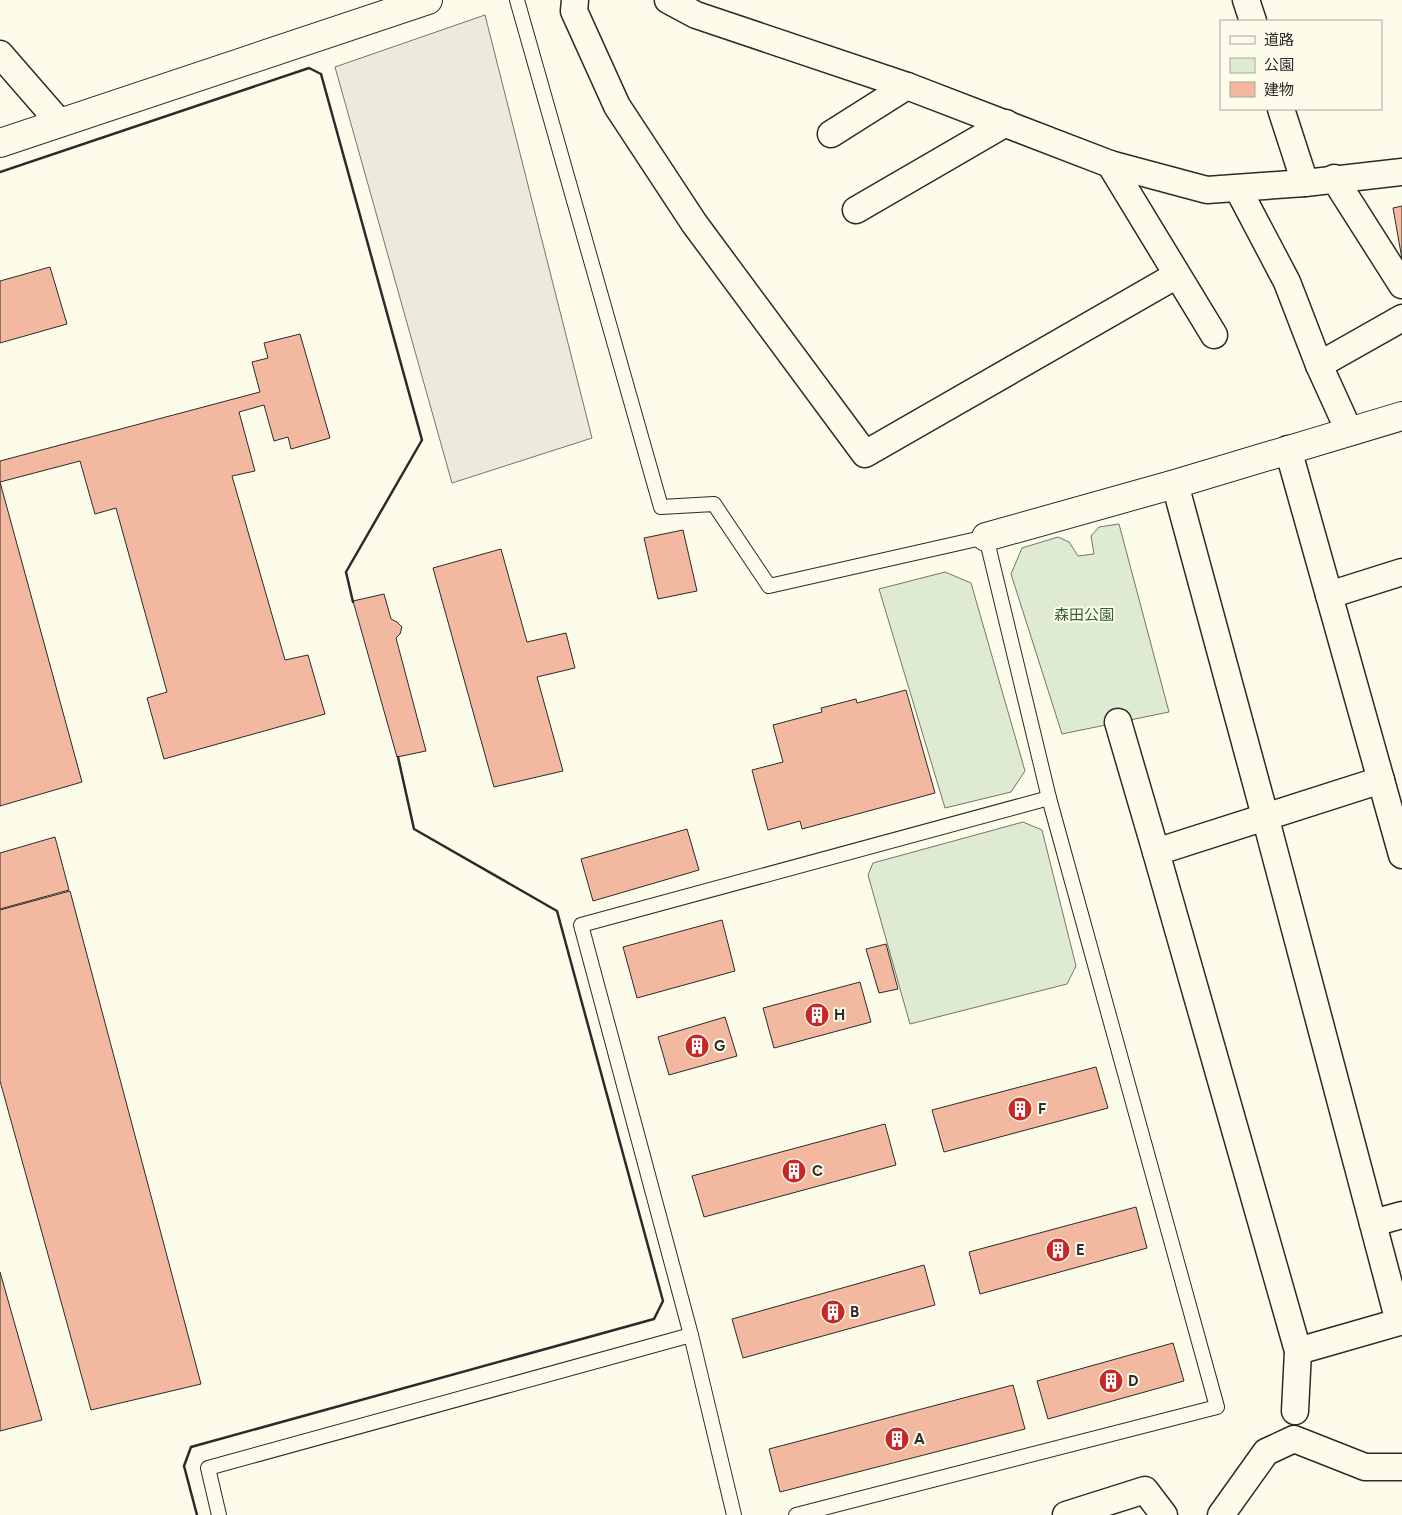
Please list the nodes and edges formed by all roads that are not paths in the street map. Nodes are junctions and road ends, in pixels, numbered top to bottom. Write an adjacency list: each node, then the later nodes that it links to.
1 (428, 0): 10 (street)
2 (517, 0): 29 (lane)
3 (575, 0): 20 (street)
4 (668, 0): 8 (street)
5 (1246, 0): 6 (street)
6 (1253, 20)
7 (0, 54): 10 (street)
8 (908, 86): 11 (street); 12 (street)
9 (1281, 110): 17 (street)
10 (60, 123): 13 (street)
11 (1006, 123): 14 (street); 19 (street)
12 (831, 134)
13 (0, 143)
14 (1110, 164): 18 (street); 20 (street)
15 (1402, 172): 16 (street)
16 (1334, 178): 17 (street); 21 (street)
17 (1305, 183): 18 (street)
18 (1238, 189): 24 (street)
19 (856, 210)
20 (1177, 275): 23 (street)
21 (1402, 285)
22 (1402, 318): 24 (street)
23 (1214, 335)
24 (1320, 365): 26 (street)
25 (1402, 416): 26 (street)
26 (1349, 431): 27 (street)
27 (1288, 450): 28 (street); 31 (street)
28 (1175, 484): 29 (street); 35 (street)
29 (986, 537): 34 (lane)
30 (1402, 572): 31 (street)
31 (1329, 595): 33 (street)
32 (1118, 722): 36 (street)
33 (1381, 780): 35 (street); 37 (street)
34 (1049, 798): 40 (lane); 46 (lane)
35 (1265, 816): 36 (street); 39 (street)
36 (1156, 852): 41 (street)
37 (1402, 856)
38 (1402, 1215): 39 (street)
39 (1373, 1222): 41 (street)
40 (691, 1335): 44 (lane); 45 (lane)
41 (1298, 1351): 42 (street)
42 (1295, 1411)
43 (1402, 1467): 49 (street)
44 (219, 1515)
45 (734, 1515)
46 (796, 1515)
47 (1066, 1515): 48 (street)
48 (1164, 1515)
49 (1221, 1515)

